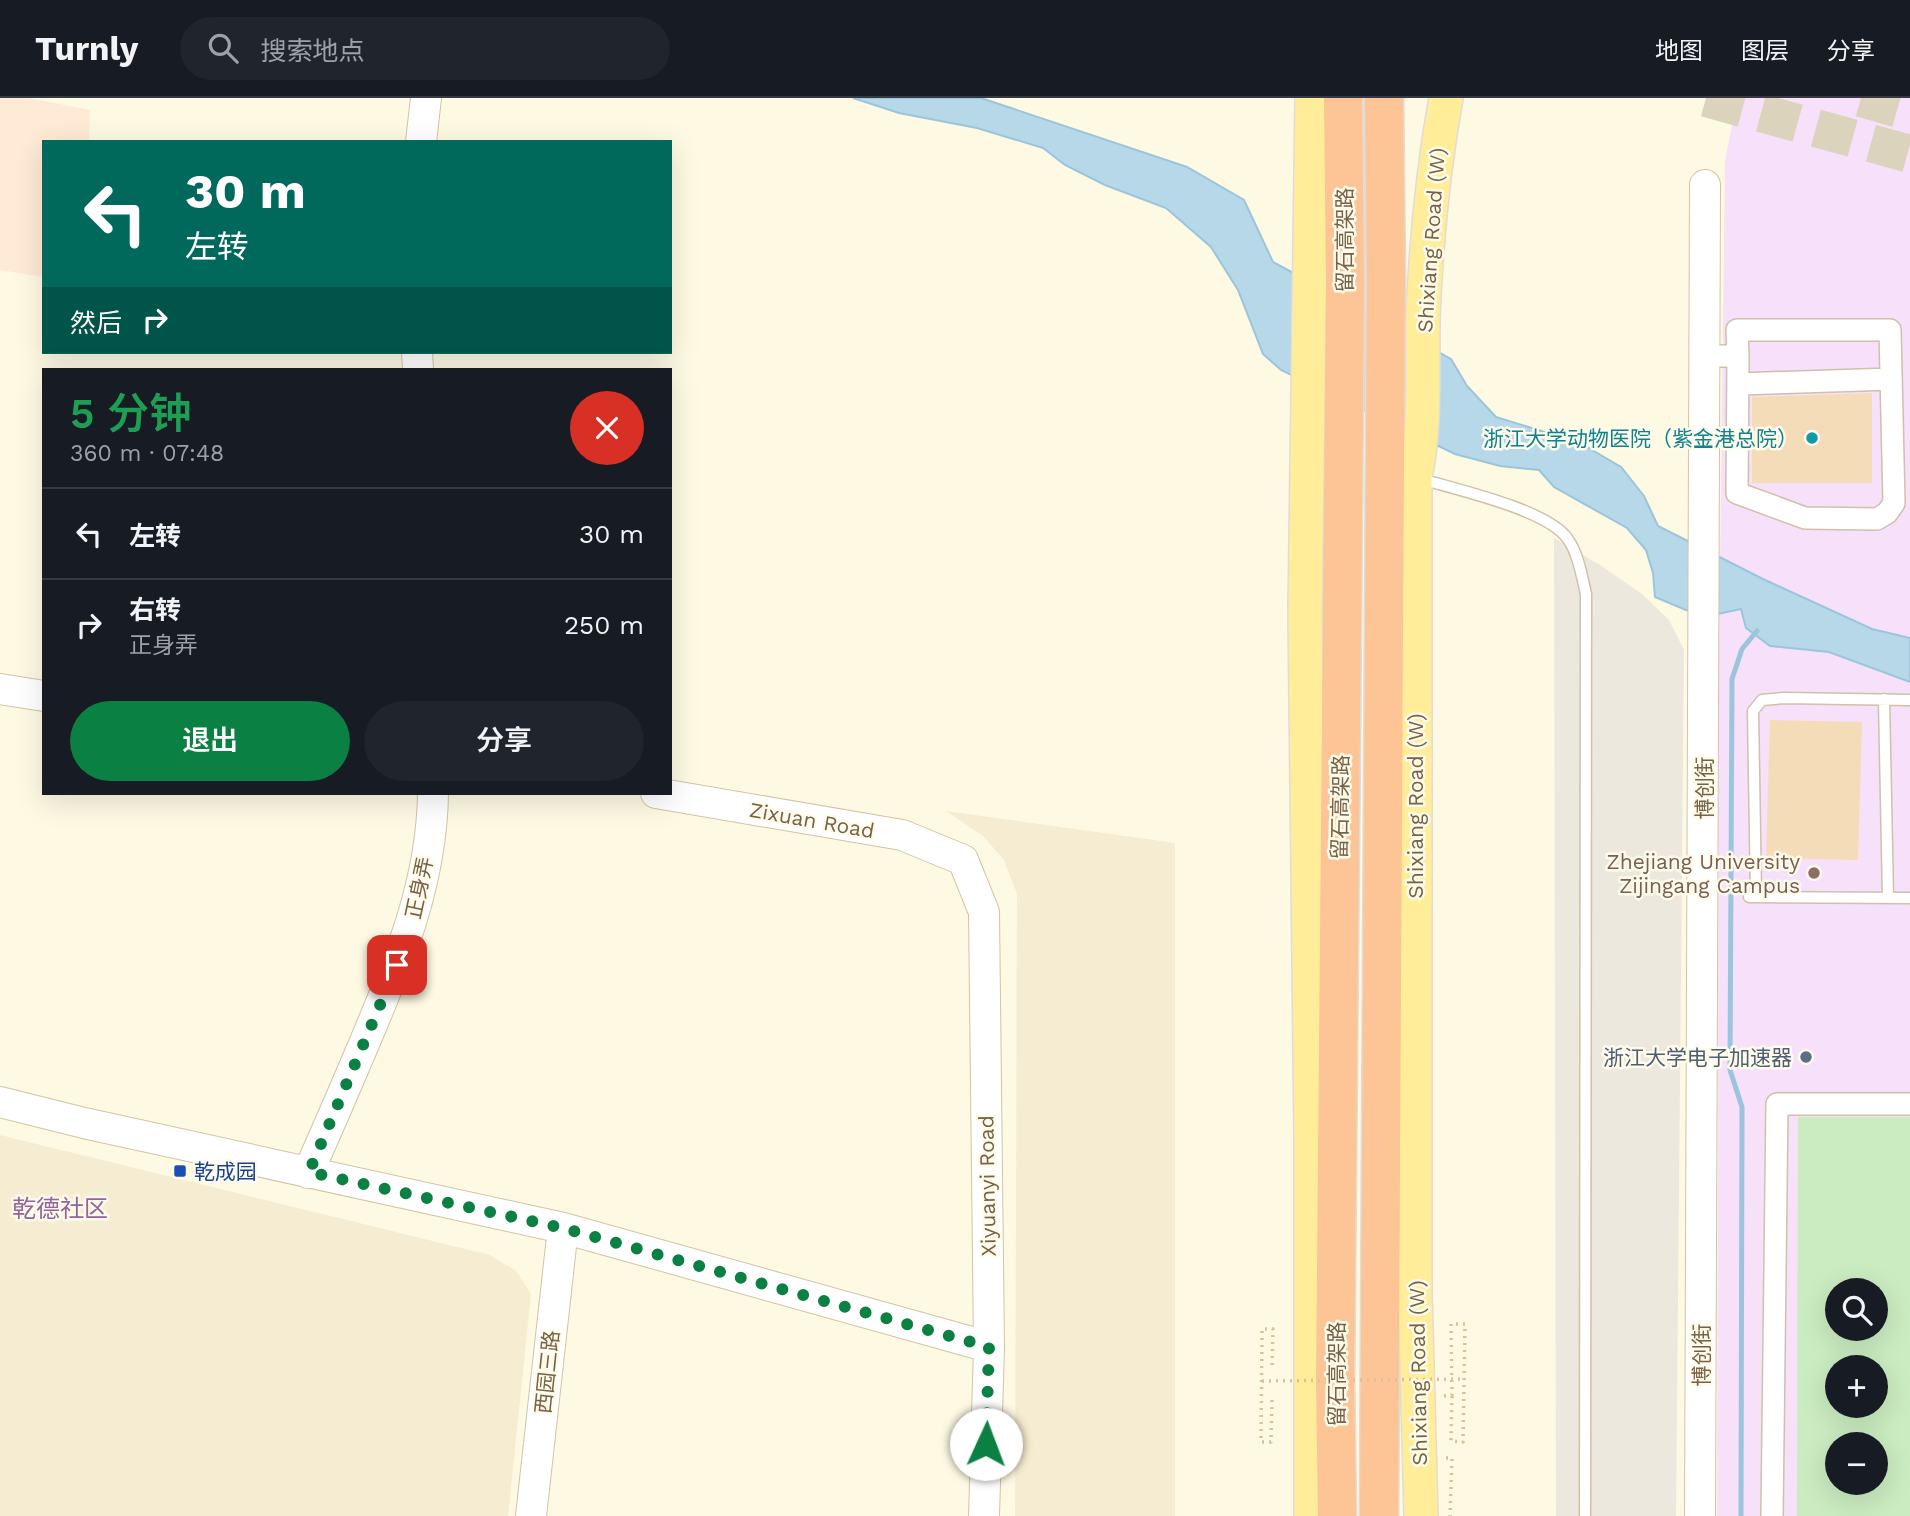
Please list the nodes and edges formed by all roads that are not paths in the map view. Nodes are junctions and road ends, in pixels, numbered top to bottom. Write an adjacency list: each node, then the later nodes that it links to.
1 (426, 98): 6 (street)
2 (1312, 98): 8 (main road)
3 (1343, 98): 8 (highway, 留石高架路)
4 (1384, 98): 13 (highway, 留石高架路)
5 (1446, 98): 13 (main road, Shixiang Road (W))
6 (421, 140)
7 (1704, 186): 9 (street, 博创街)
8 (1328, 279): 30 (main road); 31 (highway, 留石高架路)
9 (1704, 356): 10 (street); 35 (street, 博创街)
10 (1738, 356): 11 (street); 12 (street)
11 (1891, 380): 12 (street); 12 (street)
12 (1738, 384)
13 (1407, 459): 32 (highway, 留石高架路); 33 (main road, Shixiang Road (W)); 34 (lane)
14 (0, 690): 15 (street)
15 (42, 696)
16 (1884, 699): 17 (lane); 21 (lane); 21 (lane)
17 (1910, 700)
18 (433, 795): 25 (street, 正身弄)
19 (668, 795): 20 (street, Zixuan Road)
20 (963, 860): 27 (street, Xiyuanyi Road)
21 (1888, 898): 22 (lane)
22 (1910, 898)
23 (0, 1101): 25 (street)
24 (1910, 1104): 36 (street)
25 (309, 1172): 26 (street)
26 (563, 1228): 27 (street); 28 (street, 西园三路)
27 (989, 1347): 29 (street, Xiyuanyi Road)
28 (531, 1516)
29 (984, 1516)
30 (1311, 1516)
31 (1337, 1516)
32 (1379, 1516)
33 (1422, 1516)
34 (1585, 1516)
35 (1700, 1516)
36 (1772, 1516)

